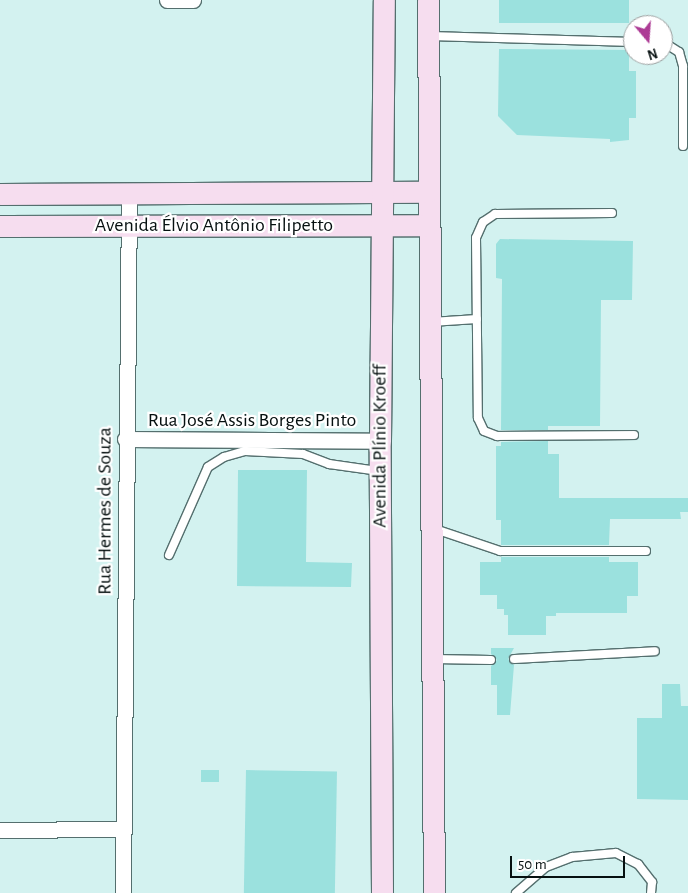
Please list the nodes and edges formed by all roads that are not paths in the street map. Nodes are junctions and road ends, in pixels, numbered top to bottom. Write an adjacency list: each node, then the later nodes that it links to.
1 (167, 0): 2 (street)
2 (193, 0)
3 (384, 0): 9 (main road, Avenida Plínio Kroeff)
4 (428, 0): 5 (main road)
5 (428, 36): 6 (lane); 10 (main road)
6 (623, 42)
7 (673, 48): 8 (lane)
8 (683, 146)
9 (382, 192): 10 (main road, Avenida Élvio Antônio Filipetto); 11 (main road, Avenida Élvio Antônio Filipetto); 14 (main road, Avenida Plínio Kroeff)
10 (427, 192): 15 (main road)
11 (129, 193): 12 (main road, Avenida Élvio Antônio Filipetto); 17 (street, Rua Hermes de Souza)
12 (0, 194)
13 (612, 213): 18 (lane)
14 (381, 225): 15 (main road, Avenida Élvio Antônio Filipetto); 17 (main road, Avenida Élvio Antônio Filipetto); 22 (main road, Avenida Plínio Kroeff)
15 (427, 225): 19 (main road)
16 (0, 226): 17 (main road, Avenida Élvio Antônio Filipetto)
17 (129, 226): 21 (street, Rua Hermes de Souza)
18 (477, 319): 19 (lane); 20 (lane)
19 (429, 322): 24 (main road)
20 (634, 435)
21 (125, 439): 22 (street, Rua José Assis Borges Pinto); 31 (street, Rua Hermes de Souza)
22 (380, 441): 23 (main road, Avenida Plínio Kroeff)
23 (380, 471): 26 (lane); 34 (main road, Avenida Plínio Kroeff)
24 (430, 528): 25 (lane); 28 (main road)
25 (646, 551)
26 (169, 555)
27 (655, 651): 30 (lane)
28 (431, 659): 29 (lane); 35 (main road)
29 (491, 660)
30 (514, 660)
31 (123, 829): 32 (street); 33 (street, Rua Hermes de Souza)
32 (0, 830)
33 (123, 893)
34 (382, 893)
35 (434, 893)
36 (516, 893): 37 (lane)
37 (651, 893)

